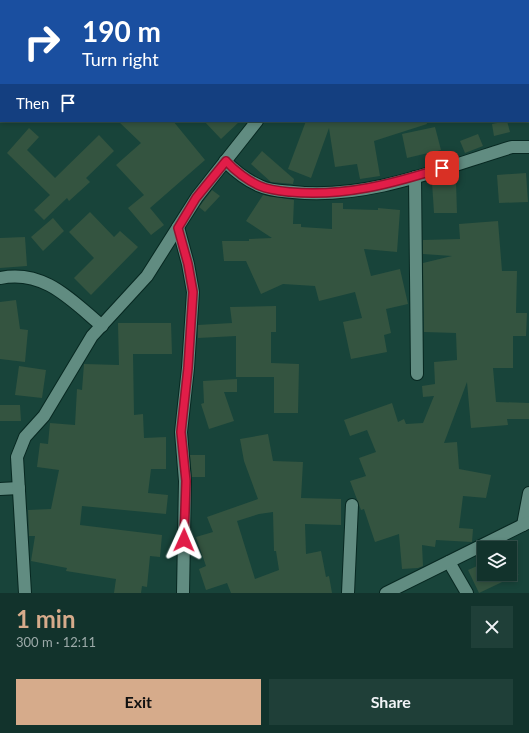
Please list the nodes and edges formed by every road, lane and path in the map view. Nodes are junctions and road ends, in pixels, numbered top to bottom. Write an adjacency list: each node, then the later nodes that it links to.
1 (256, 122): 3 (street)
2 (529, 147): 4 (street)
3 (226, 161): 4 (street); 5 (street)
4 (414, 177): 8 (street)
5 (178, 228): 7 (street); 16 (street)
6 (0, 278): 7 (street)
7 (102, 326): 9 (street)
8 (417, 374)
9 (19, 488): 10 (street); 15 (street)
10 (0, 489)
11 (529, 493): 13 (street)
12 (352, 505): 17 (street)
13 (526, 524): 14 (street)
14 (449, 562): 18 (street); 19 (street)
15 (26, 593)
16 (183, 593)
17 (348, 593)
18 (386, 593)
19 (467, 593)

